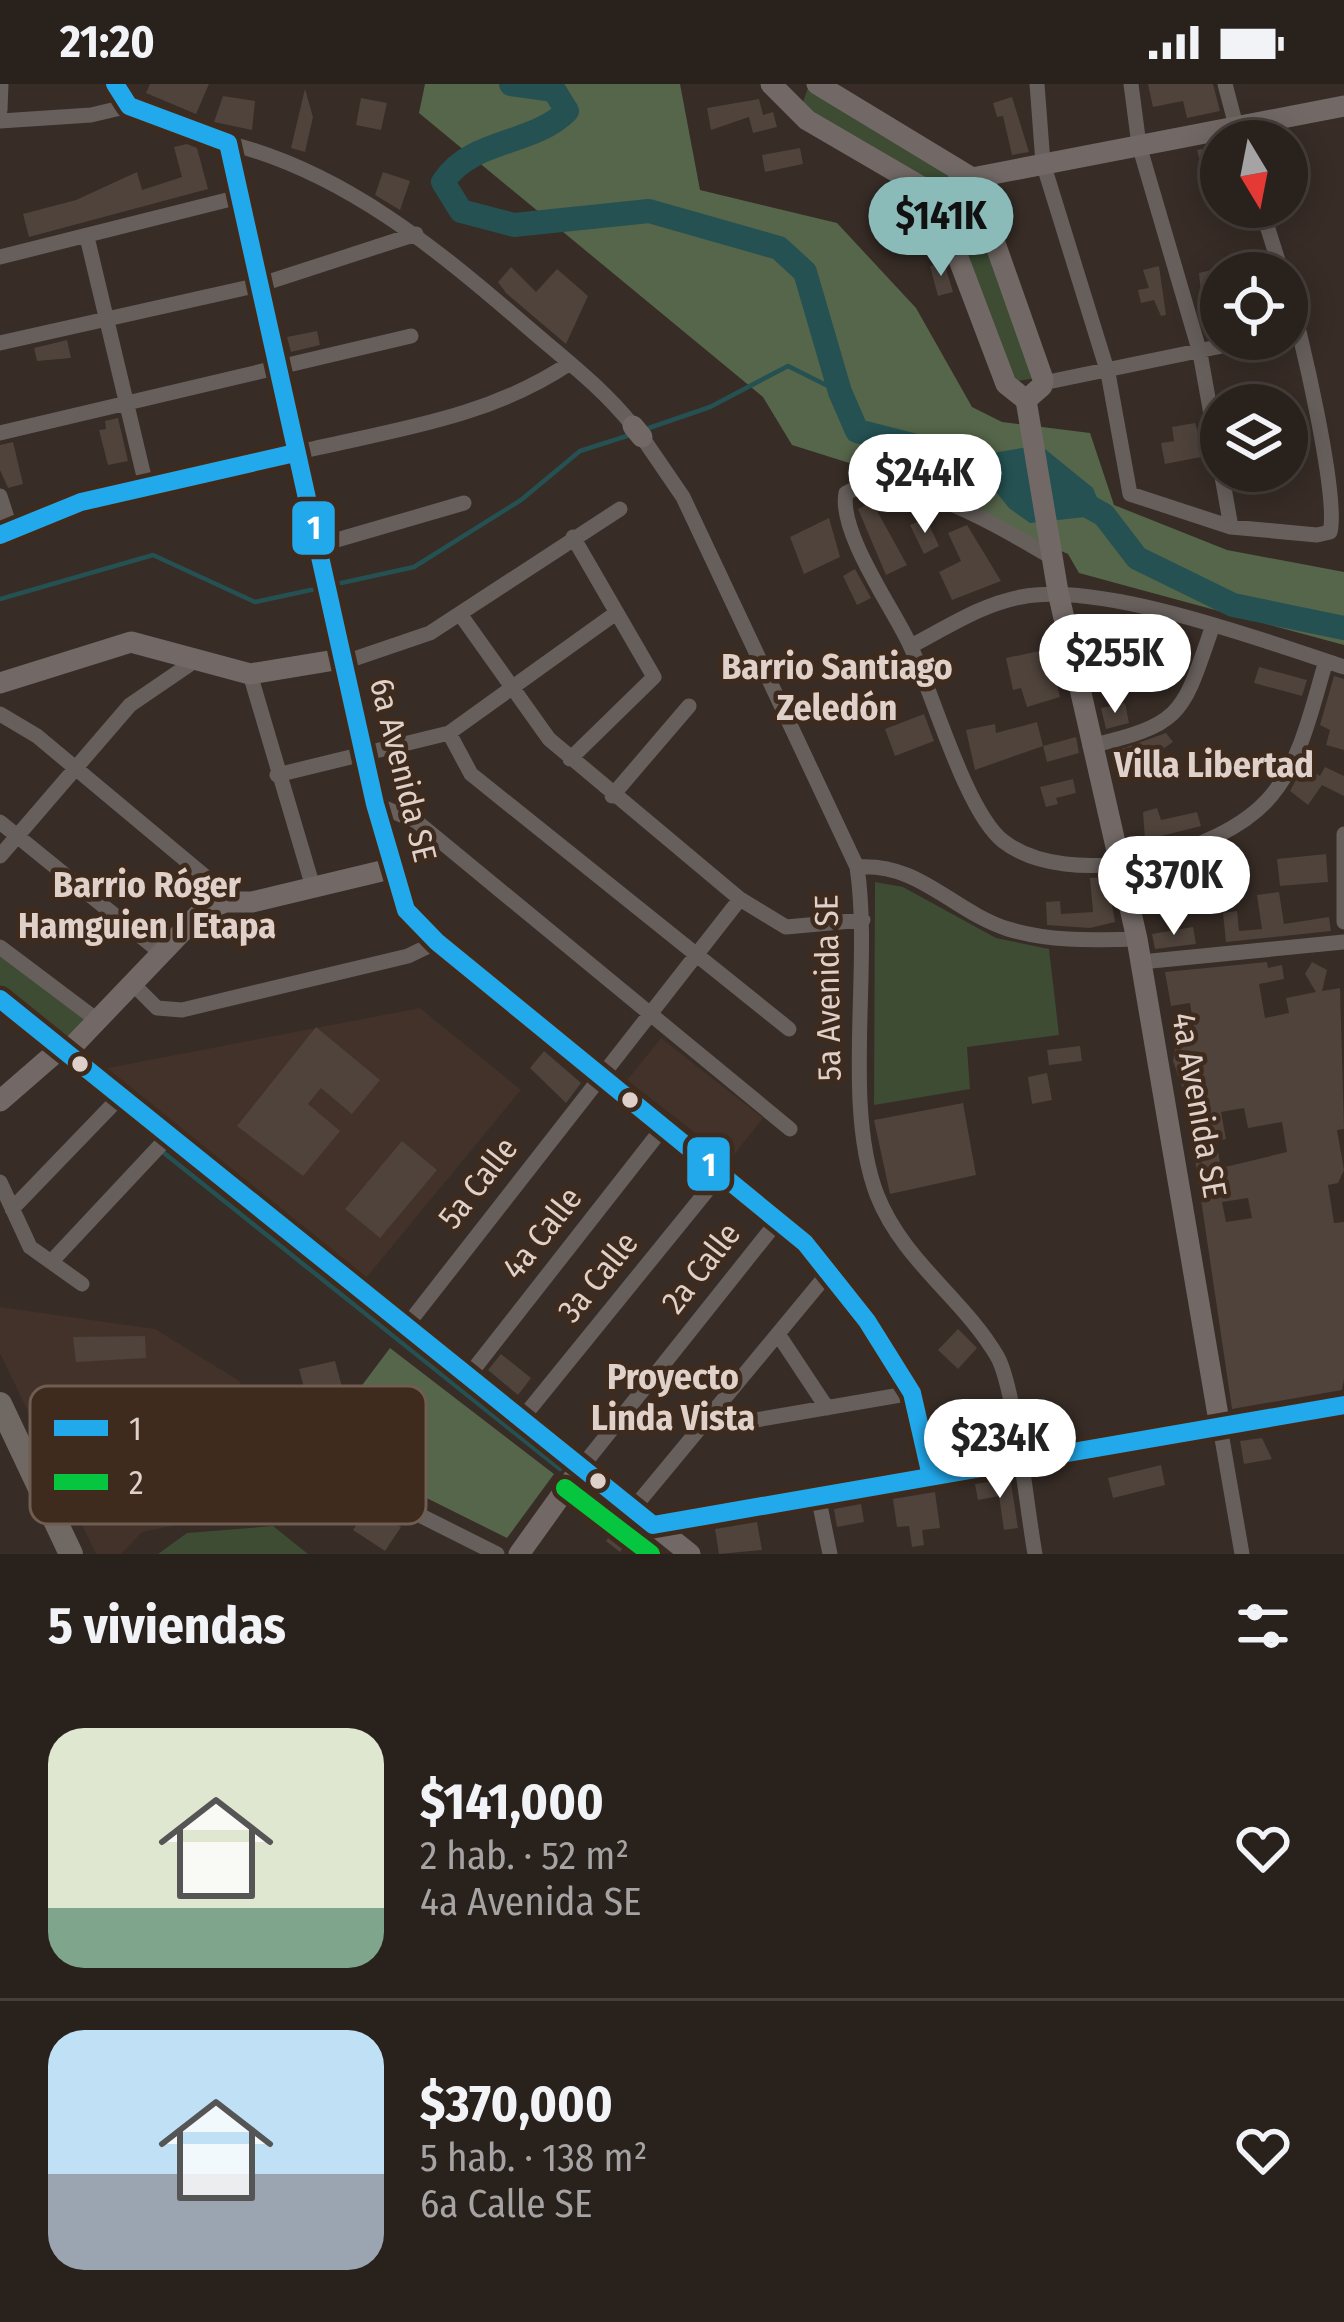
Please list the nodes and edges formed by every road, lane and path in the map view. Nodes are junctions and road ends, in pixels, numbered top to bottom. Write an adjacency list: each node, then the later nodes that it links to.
1 (2, 84): 12 (street)
2 (115, 84): 9 (street)
3 (771, 84): 11 (street)
4 (806, 84): 11 (street)
5 (818, 84): 20 (street)
6 (1037, 84): 19 (street)
7 (1131, 84): 18 (street)
8 (1225, 84): 13 (street)
9 (129, 106): 15 (street); 17 (street)
10 (1344, 106): 14 (street)
11 (791, 108): 21 (street)
12 (0, 110)
13 (1234, 120)
14 (1290, 120)
15 (0, 122)
16 (1200, 138): 18 (street)
17 (228, 143): 22 (street, 6a Avenida SE); 23 (street, 5a Avenida SE)
18 (1139, 145): 19 (street); 30 (street)
19 (1043, 164): 20 (street); 34 (street)
20 (972, 178): 21 (street); 35 (street)
21 (934, 194): 36 (street)
22 (239, 196): 24 (street); 26 (street, 6a Avenida SE)
23 (416, 234): 26 (street); 32 (street, 5a Avenida SE)
24 (87, 238): 25 (street); 27 (street)
25 (0, 257)
26 (259, 285): 27 (street); 33 (street, 6a Avenida SE)
27 (106, 319): 29 (street); 37 (street)
28 (411, 336): 33 (street)
29 (0, 344)
30 (1200, 353): 34 (street)
31 (1302, 360): 41 (street)
32 (570, 363): 39 (street); 78 (street, 5a Avenida SE)
33 (276, 368): 37 (street); 39 (street, 6a Avenida SE)
34 (1108, 373): 35 (street); 46 (street)
35 (1043, 383): 36 (street)
36 (1026, 400): 50 (street, 4a Avenida SE)
37 (126, 403): 38 (street); 40 (street)
38 (0, 433)
39 (295, 453): 40 (street); 49 (street, 6a Avenida SE)
40 (146, 484): 47 (street)
41 (1336, 485): 46 (street)
42 (1225, 492): 46 (street)
43 (0, 496): 47 (street)
44 (464, 503): 49 (street)
45 (620, 509): 48 (street)
46 (1231, 527)
47 (6, 533)
48 (573, 537): 52 (street); 53 (street)
49 (316, 546): 56 (street, 6a Avenida SE)
50 (1053, 558): 51 (street, 4a Avenida SE); 55 (street)
51 (1058, 592): 54 (street); 55 (street); 66 (street, 4a Avenida SE)
52 (616, 613): 62 (street); 68 (street)
53 (460, 614): 56 (street); 62 (street)
54 (1213, 628): 57 (street); 66 (street)
55 (911, 646): 77 (street)
56 (342, 661): 60 (street); 67 (street, 6a Avenida SE)
57 (1326, 661): 59 (street); 77 (street)
58 (193, 662): 60 (street); 61 (street); 69 (street)
59 (1344, 667)
60 (250, 674): 70 (street)
61 (0, 682)
62 (512, 691): 65 (street); 68 (street)
63 (689, 706): 71 (street)
64 (0, 714): 69 (street)
65 (448, 733): 67 (street); 90 (street)
66 (1090, 746): 77 (street, 4a Avenida SE)
67 (364, 757): 70 (street); 72 (street, 6a Avenida SE)
68 (570, 759): 71 (street)
69 (75, 771): 75 (street); 82 (street)
70 (277, 775): 80 (street)
71 (612, 796): 81 (street)
72 (375, 803): 79 (street, 6a Avenida SE); 93 (street)
73 (0, 821): 75 (street)
74 (1344, 834): 84 (street)
75 (16, 835): 76 (street); 89 (street)
76 (0, 856)
77 (1121, 864): 88 (street, 4a Avenida SE)
78 (857, 866): 83 (street, 5a Avenida SE); 88 (street)
79 (394, 868): 80 (street); 85 (street, 6a Avenida SE)
80 (313, 887): 82 (street)
81 (740, 899): 83 (street); 90 (street, 5a Calle)
82 (225, 902): 89 (street)
83 (863, 920): 120 (street, 5a Avenida SE)
84 (1344, 922)
85 (437, 942): 91 (street); 97 (street, 6a Avenida SE)
86 (1344, 942): 88 (street)
87 (0, 947): 94 (street)
88 (1139, 951): 119 (street, 4a Avenida SE)
89 (160, 952): 91 (street)
90 (695, 955): 93 (street, 5a Calle); 95 (street)
91 (132, 983): 94 (street)
92 (0, 999): 96 (street)
93 (647, 1013): 97 (street, 5a Calle); 101 (street)
94 (97, 1020): 96 (street)
95 (790, 1030)
96 (64, 1050): 98 (street); 99 (street)
97 (600, 1074): 100 (street, 6a Avenida SE); 110 (street, 5a Calle)
98 (121, 1096): 102 (street); 105 (street)
99 (0, 1101)
100 (665, 1126): 103 (street, 6a Avenida SE); 112 (street, 4a Calle)
101 (790, 1129)
102 (170, 1136): 107 (street); 110 (street)
103 (723, 1172): 106 (street, 6a Avenida SE); 118 (street, 3a Calle)
104 (0, 1182): 105 (street)
105 (12, 1209): 107 (street)
106 (780, 1218): 108 (street, 6a Avenida SE); 122 (street, 2a Calle)
107 (51, 1262): 109 (street)
108 (829, 1271): 111 (street); 113 (street, 6a Avenida SE)
109 (82, 1284)
110 (404, 1329): 112 (street)
111 (778, 1334): 116 (street); 117 (street)
112 (466, 1378): 118 (street)
113 (912, 1393): 116 (street); 123 (street, 6a Avenida SE)
114 (0, 1404): 121 (main road)
115 (1344, 1406): 119 (street)
116 (827, 1408): 117 (street)
117 (717, 1411): 125 (street)
118 (520, 1421): 122 (street)
119 (1220, 1427): 120 (street); 135 (street, 4a Avenida SE)
120 (1019, 1461): 123 (street); 134 (street, 5a Avenida SE)
121 (30, 1468)
122 (580, 1469): 125 (street); 131 (street)
123 (931, 1476): 124 (street)
124 (818, 1496): 128 (street); 133 (street)
125 (632, 1510): 128 (street)
126 (426, 1518): 130 (street)
127 (56, 1524): 129 (main road)
128 (653, 1525): 132 (street)
129 (70, 1554)
130 (497, 1554)
131 (519, 1554)
132 (690, 1554)
133 (830, 1554)
134 (1035, 1554)
135 (1242, 1554)

